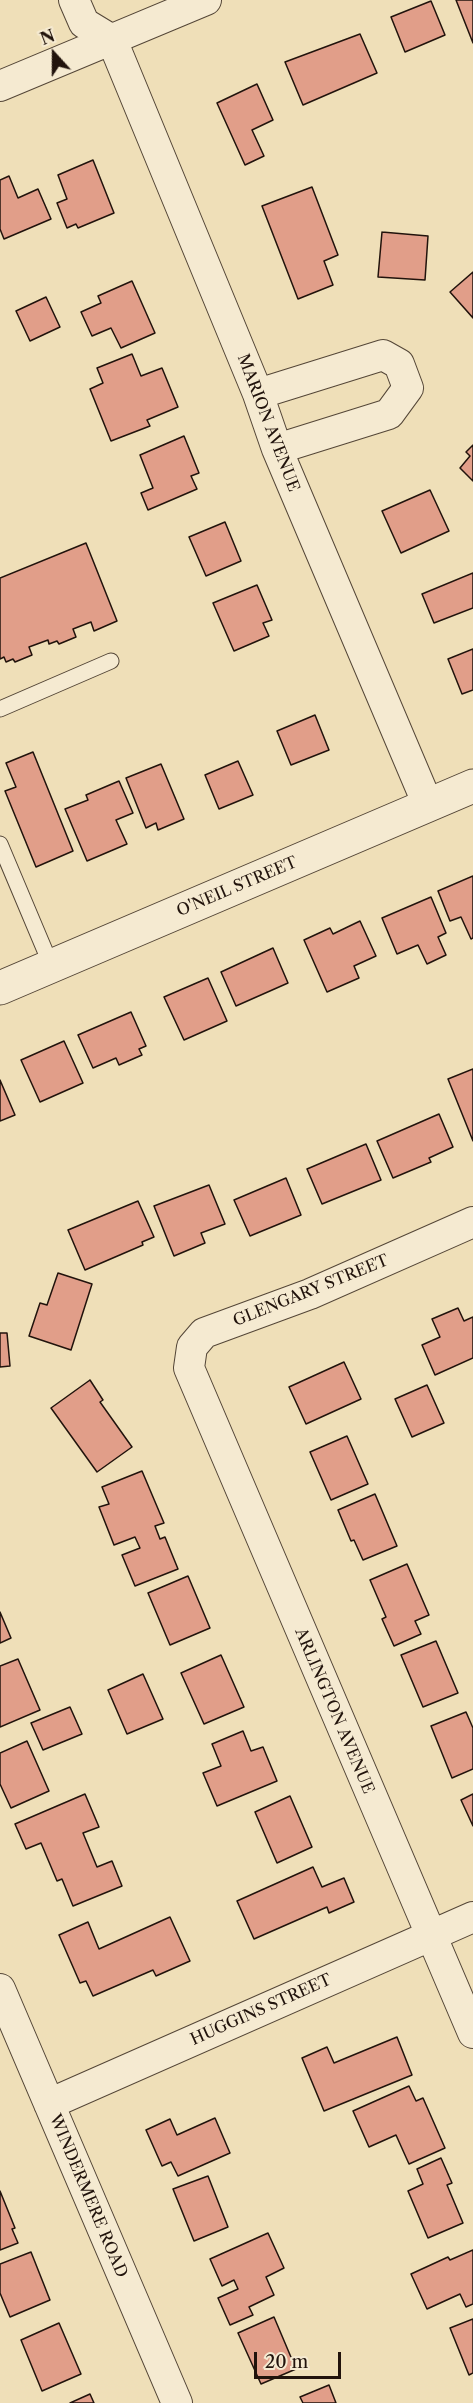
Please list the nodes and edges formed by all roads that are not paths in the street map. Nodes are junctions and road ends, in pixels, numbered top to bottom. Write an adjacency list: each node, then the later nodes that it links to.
1 (74, 0): 3 (street)
2 (206, 0): 3 (street)
3 (112, 39): 4 (street); 5 (street, MARION AVENUE)
4 (0, 86)
5 (258, 394): 6 (street, MARION AVENUE); 6 (street)
6 (277, 449): 10 (street, MARION AVENUE)
7 (111, 661): 8 (lane)
8 (0, 709)
9 (473, 786): 10 (street, O'NEIL STREET)
10 (428, 805): 12 (street, O'NEIL STREET)
11 (0, 844): 12 (lane)
12 (51, 965): 13 (street, O'NEIL STREET)
13 (0, 988)
14 (473, 1222): 15 (street, GLENGARY STREET)
15 (196, 1389): 17 (street, ARLINGTON AVENUE)
16 (473, 1917): 17 (street, HUGGINS STREET)
17 (430, 1936): 19 (street, ARLINGTON AVENUE); 20 (street, HUGGINS STREET)
18 (0, 1989): 20 (street, WINDERMERE ROAD)
19 (473, 2033)
20 (49, 2104): 21 (street, WINDERMERE ROAD)
21 (177, 2403)

